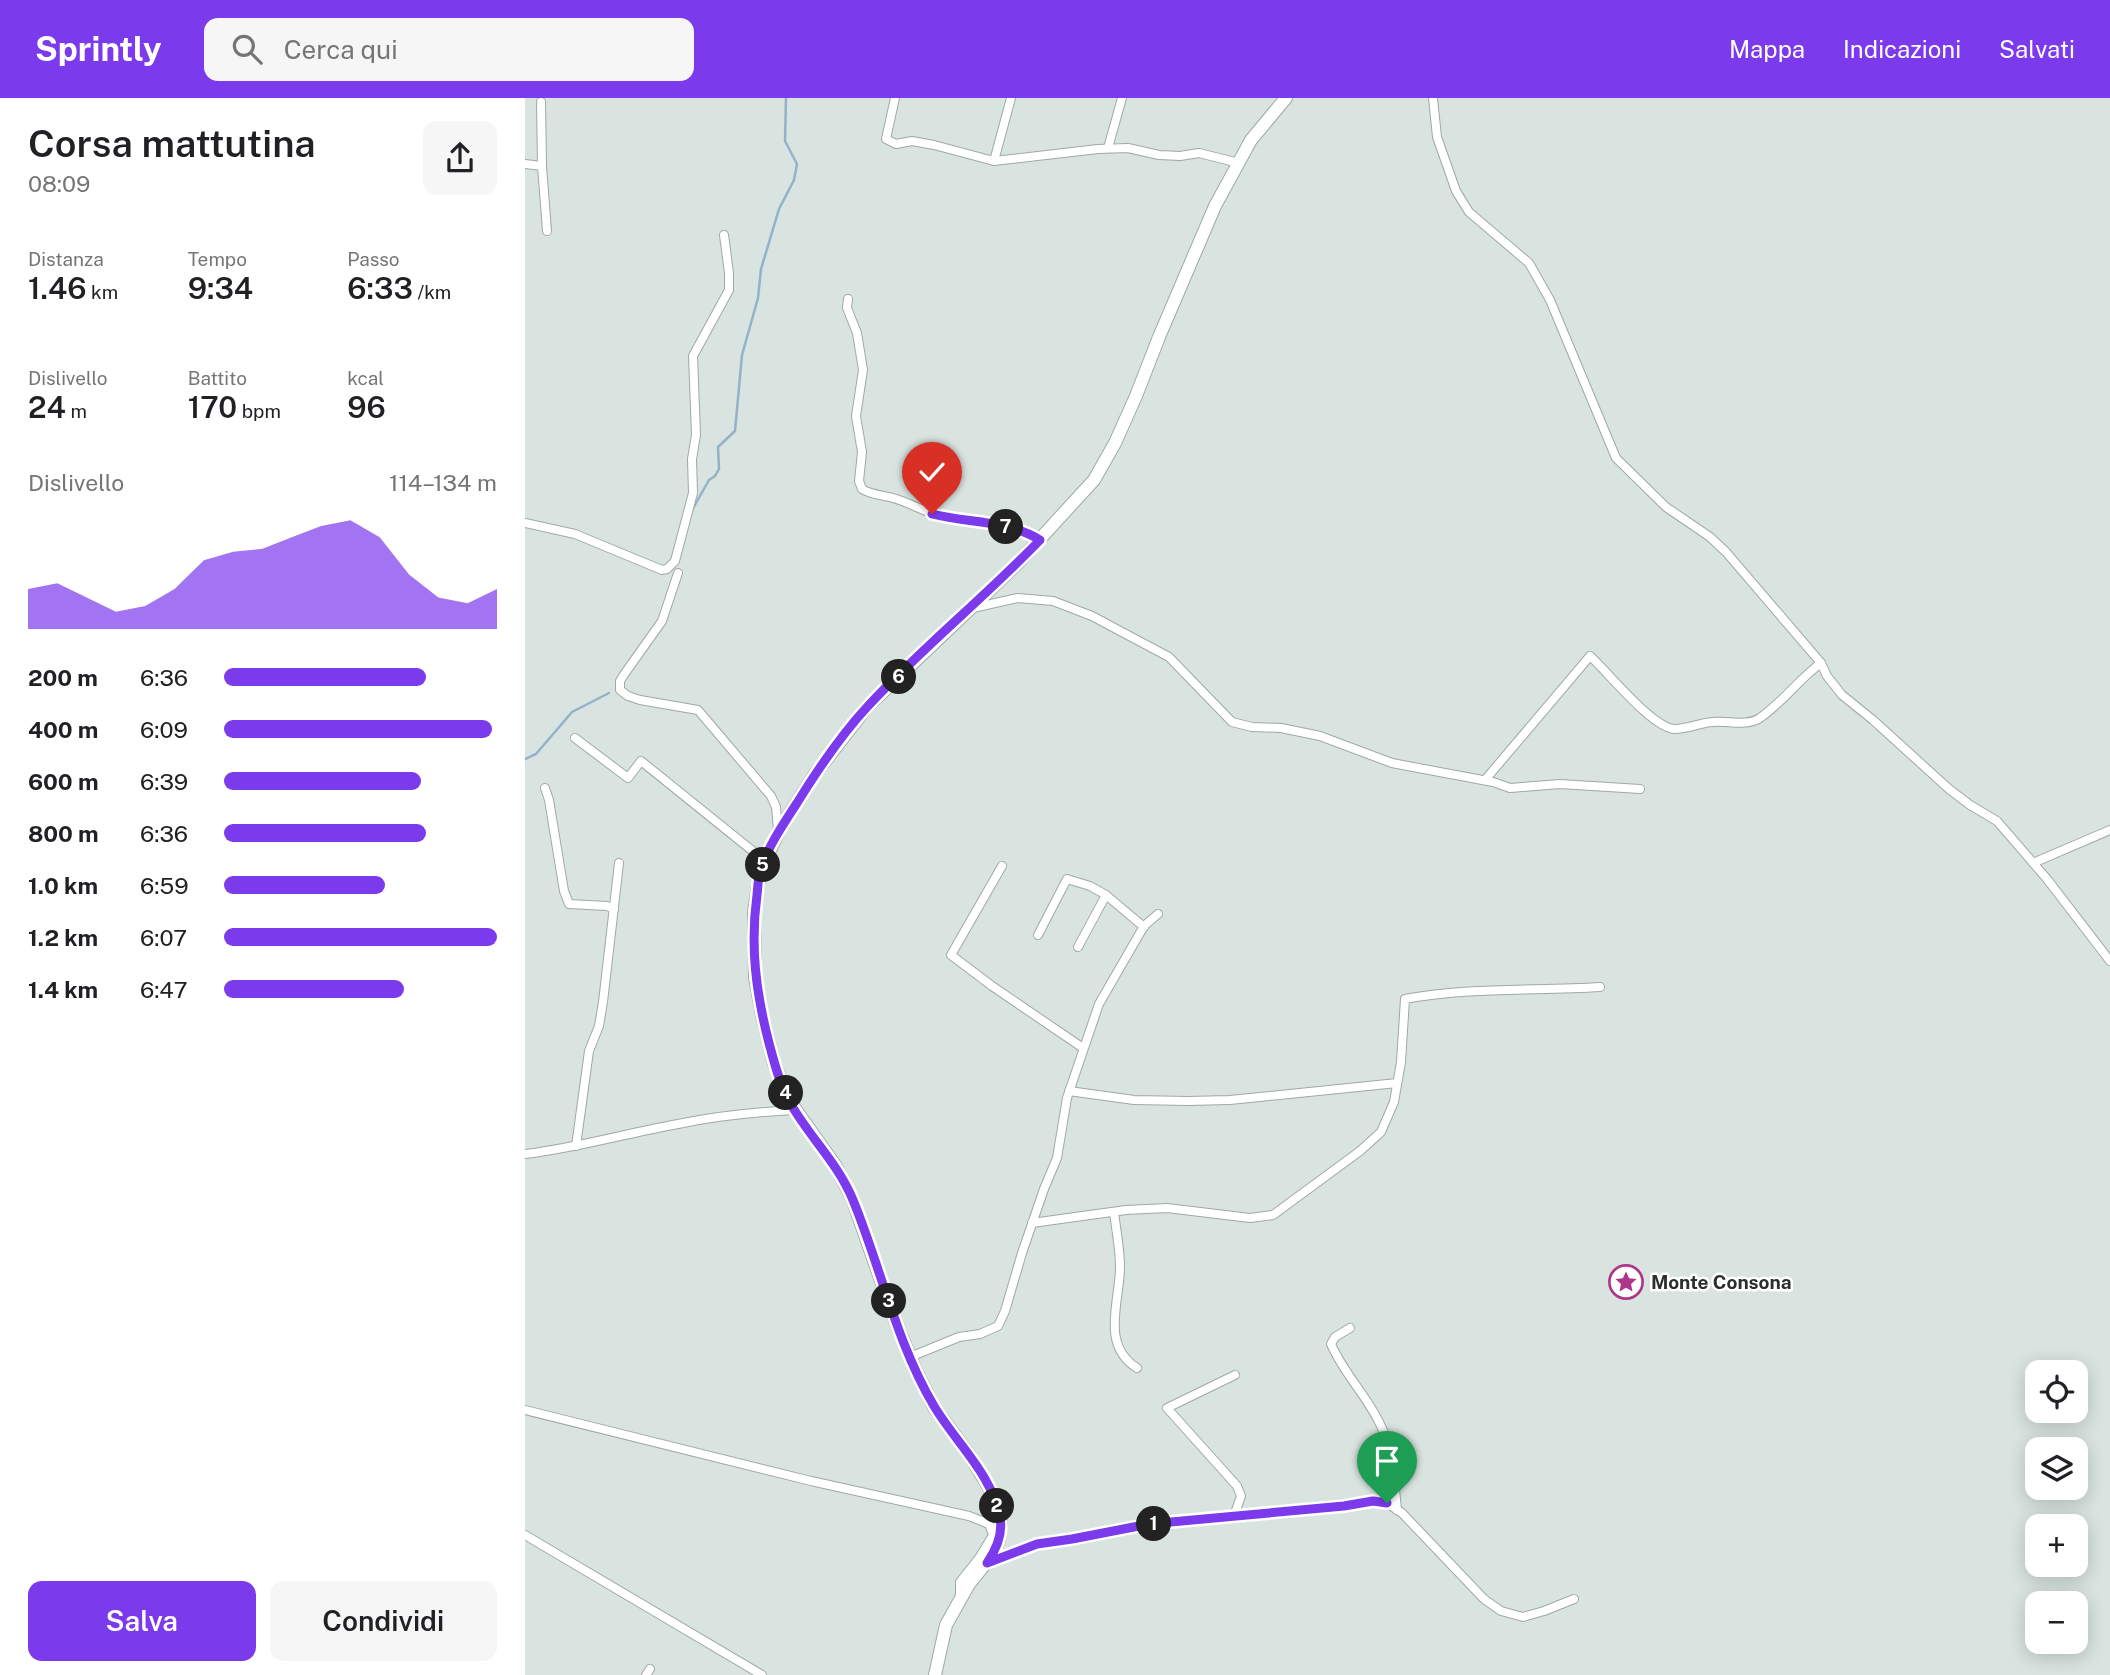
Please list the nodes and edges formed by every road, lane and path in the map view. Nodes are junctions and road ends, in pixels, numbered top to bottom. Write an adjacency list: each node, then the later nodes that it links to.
1 (895, 98): 8 (street)
2 (1011, 98): 8 (street)
3 (1122, 98): 7 (street)
4 (1286, 98): 9 (main road)
5 (1433, 98): 19 (street)
6 (541, 102): 11 (street)
7 (1108, 148): 8 (street); 9 (street)
8 (994, 161)
9 (1239, 163): 16 (main road)
10 (525, 164): 11 (street)
11 (543, 166): 12 (street)
12 (547, 231)
13 (724, 235): 15 (street)
14 (848, 299): 16 (street)
15 (525, 523)
16 (1040, 540): 18 (main road)
17 (678, 573): 25 (street)
18 (970, 609): 21 (street); 25 (main road)
19 (1821, 663): 21 (street); 28 (street)
20 (575, 738): 26 (street)
21 (1485, 780): 23 (street)
22 (545, 788): 31 (street)
23 (1640, 789)
24 (2110, 830): 28 (street)
25 (778, 833): 26 (main road)
26 (765, 861): 41 (main road)
27 (619, 863): 31 (street)
28 (2033, 863): 36 (street)
29 (1002, 866): 38 (street)
30 (1106, 895): 33 (street); 34 (street); 35 (street)
31 (614, 909): 42 (street)
32 (1158, 915): 33 (street)
33 (1144, 927): 38 (street)
34 (1038, 935)
35 (1078, 947)
36 (2110, 961)
37 (1600, 987): 39 (street)
38 (1083, 1048): 40 (street)
39 (1397, 1083): 40 (street); 44 (street)
40 (1069, 1091): 45 (street)
41 (795, 1110): 42 (street); 47 (main road)
42 (576, 1146): 43 (street)
43 (525, 1154)
44 (1114, 1212): 45 (street); 48 (street)
45 (1032, 1223): 47 (street)
46 (1349, 1328): 51 (street)
47 (910, 1357): 54 (main road)
48 (1137, 1368)
49 (1235, 1375): 52 (street)
50 (525, 1410): 56 (street)
51 (1397, 1510): 52 (street); 55 (street)
52 (1234, 1516): 54 (street)
53 (525, 1535): 57 (street)
54 (987, 1563): 56 (main road)
55 (1574, 1599)
56 (960, 1600): 58 (main road)
57 (762, 1675)
58 (935, 1675)

